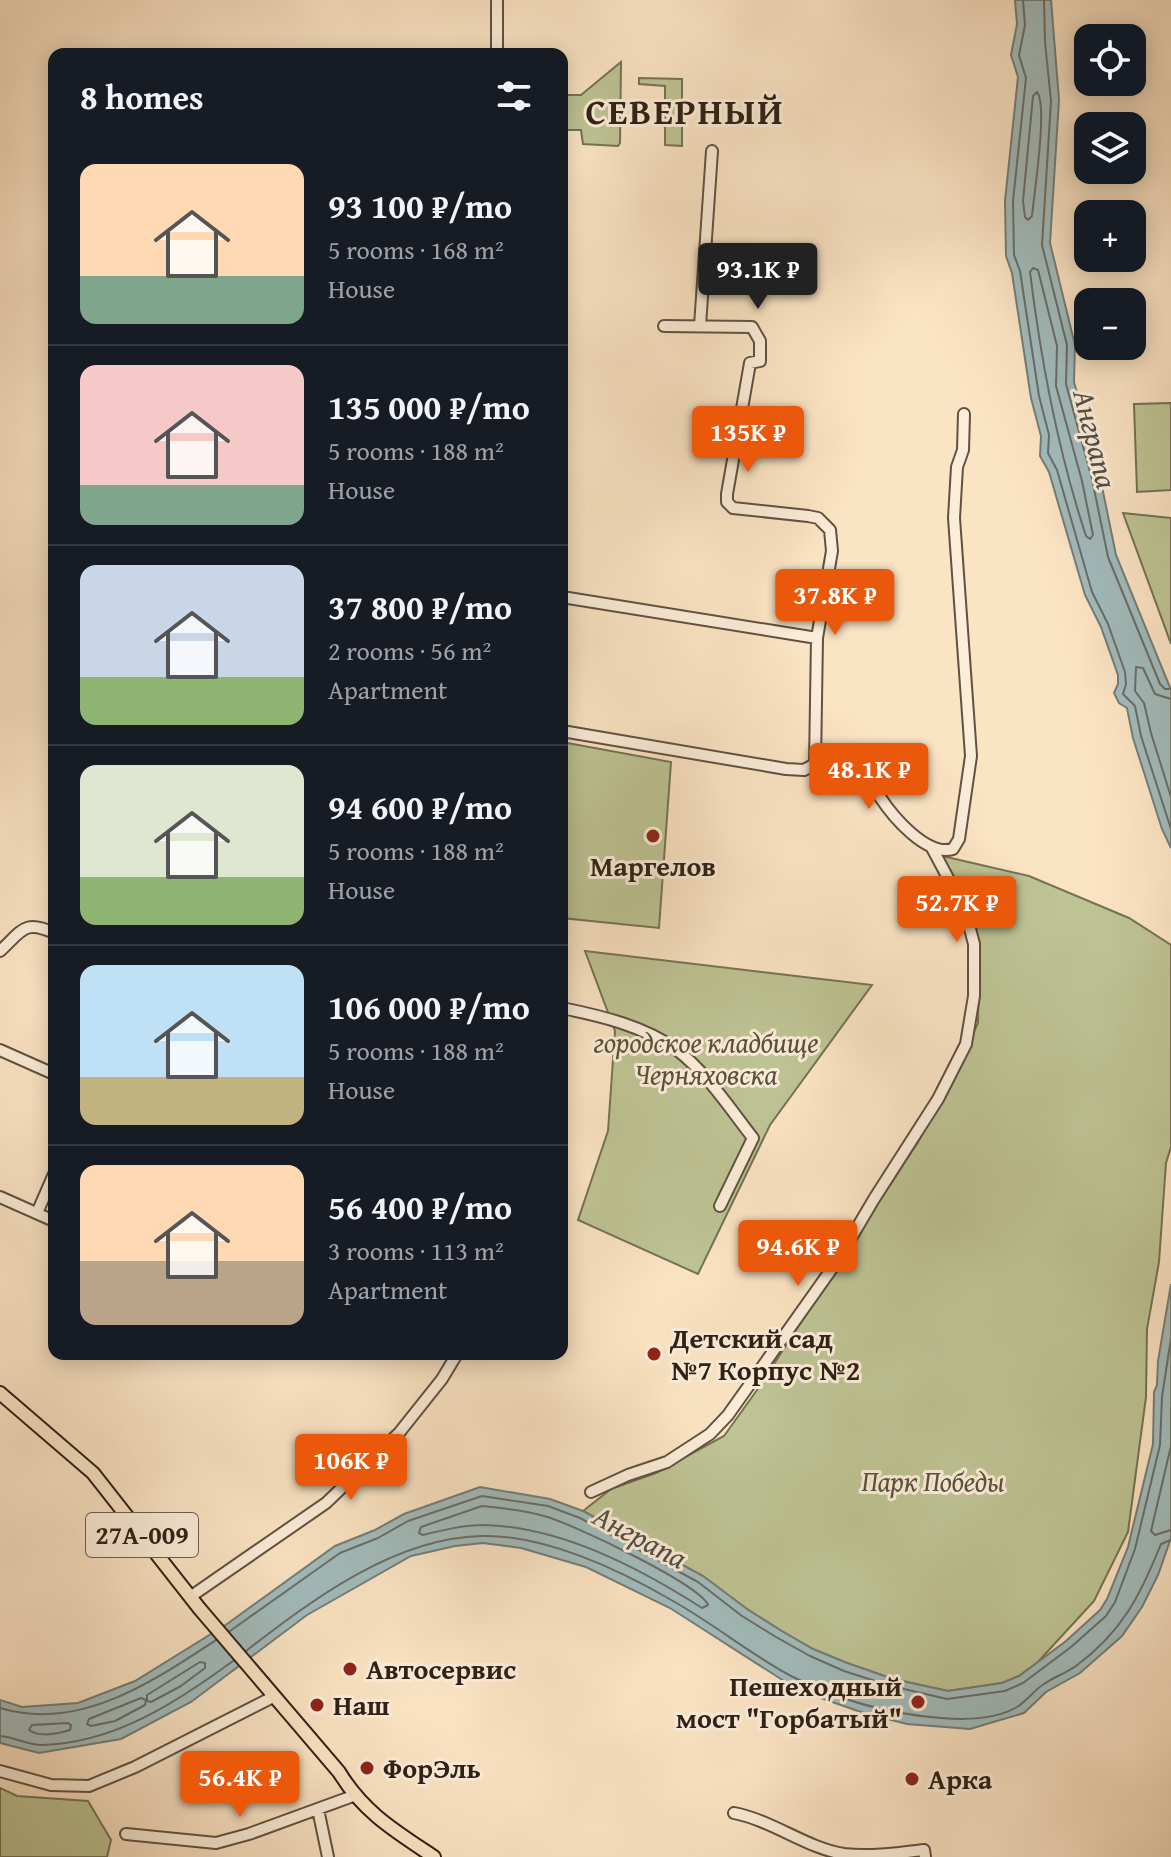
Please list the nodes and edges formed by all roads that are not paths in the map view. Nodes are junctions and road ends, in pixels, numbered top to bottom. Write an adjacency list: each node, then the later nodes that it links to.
1 (497, 0): 2 (street)
2 (497, 48)
3 (712, 151): 5 (street)
4 (664, 326): 5 (street)
5 (700, 326): 8 (street)
6 (964, 414): 11 (street)
7 (568, 598): 8 (street)
8 (817, 638): 10 (street)
9 (568, 732): 10 (street)
10 (815, 764): 11 (street)
11 (932, 848): 24 (street)
12 (48, 930): 13 (street)
13 (0, 951)
14 (568, 1010): 19 (street)
15 (0, 1050): 16 (street)
16 (48, 1071)
17 (48, 1188): 20 (street)
18 (0, 1197): 20 (street)
19 (720, 1206)
20 (37, 1213): 21 (street)
21 (48, 1218)
22 (453, 1360): 25 (street)
23 (0, 1393): 25 (main road, 27А-009)
24 (591, 1492)
25 (190, 1597): 26 (main road, 27А-009)
26 (273, 1697): 27 (street); 28 (main road, 27А-009)
27 (0, 1771)
28 (353, 1796): 29 (street); 34 (main road, 27А-009)
29 (318, 1809): 31 (street); 33 (street)
30 (734, 1813): 32 (street)
31 (126, 1834)
32 (925, 1854)
33 (328, 1857)
34 (434, 1857)

